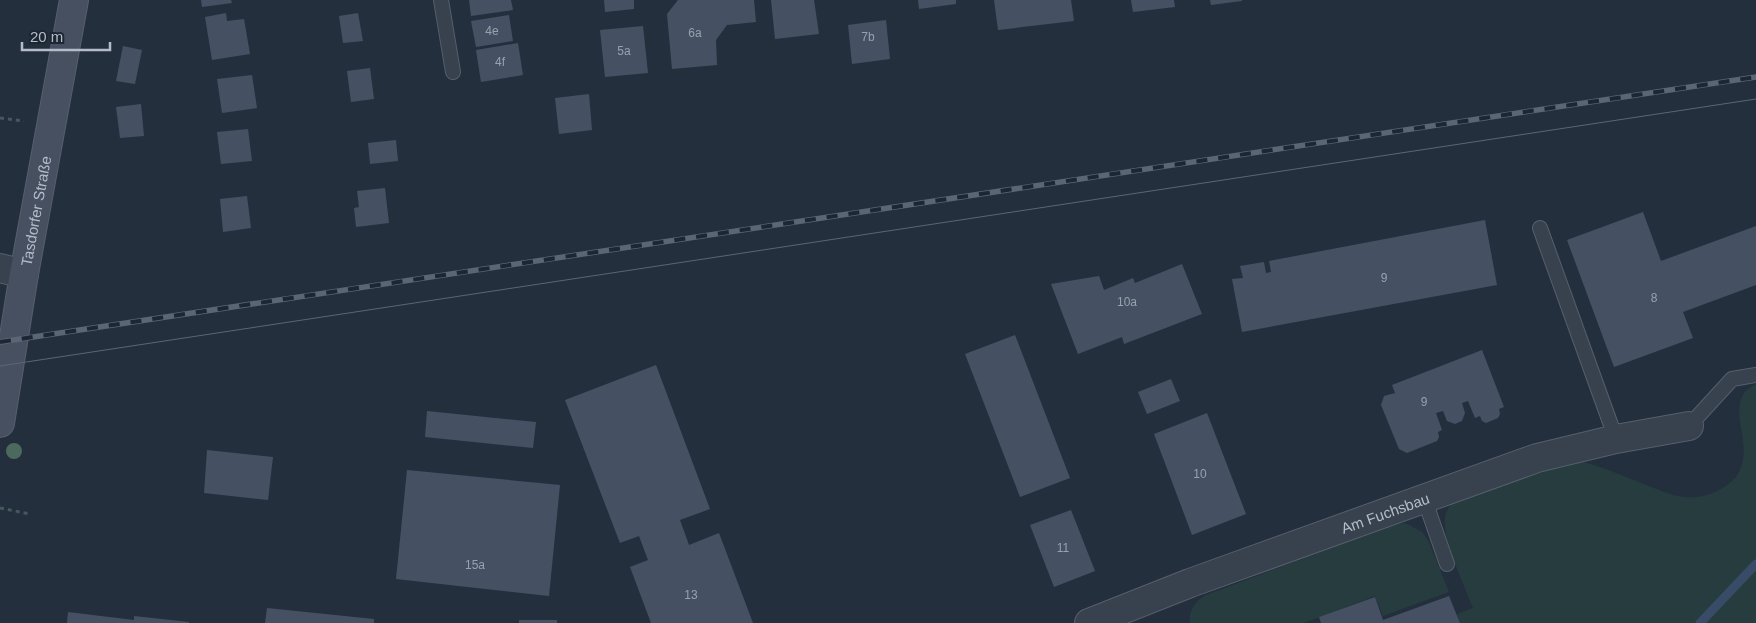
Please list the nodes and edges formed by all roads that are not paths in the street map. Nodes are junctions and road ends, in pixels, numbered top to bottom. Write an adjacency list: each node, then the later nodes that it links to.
1 (74, 0): 5 (street, Tasdorfer Straße)
2 (441, 0): 3 (lane)
3 (453, 72)
4 (1540, 228): 9 (lane)
5 (12, 271): 7 (street, Tasdorfer Straße)
6 (1756, 375): 8 (lane)
7 (0, 423)
8 (1688, 426): 9 (street, Am Fuchsbau)
9 (1616, 439): 10 (street, Am Fuchsbau)
10 (1424, 498): 11 (lane); 12 (street, Am Fuchsbau)
11 (1448, 564)
12 (1089, 623)

